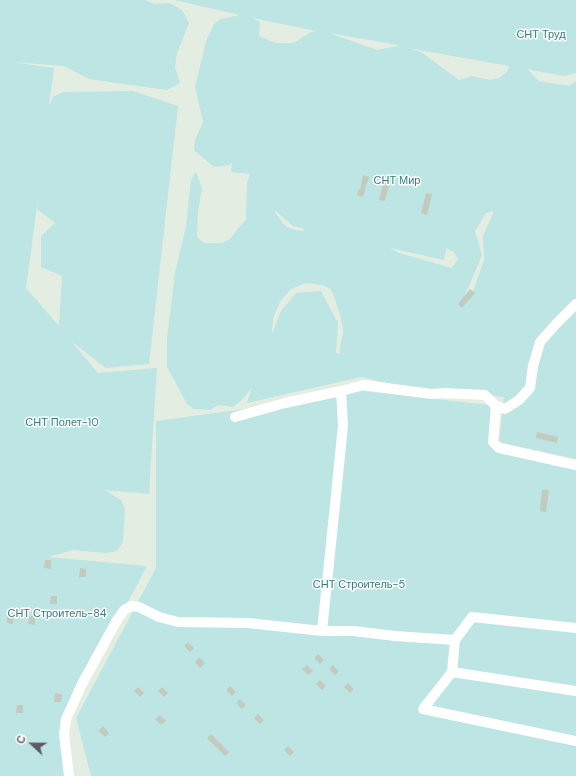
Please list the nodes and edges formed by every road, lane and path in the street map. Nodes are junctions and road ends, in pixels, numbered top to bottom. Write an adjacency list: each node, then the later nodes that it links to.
1 (576, 304): 3 (street)
2 (341, 391): 3 (street); 4 (street); 7 (street)
3 (496, 406): 5 (street)
4 (235, 417)
5 (576, 465)
6 (576, 628): 8 (street)
7 (322, 631): 8 (street); 12 (street)
8 (455, 640): 9 (street)
9 (452, 672): 10 (street); 11 (street)
10 (576, 691)
11 (576, 741)
12 (69, 776)

